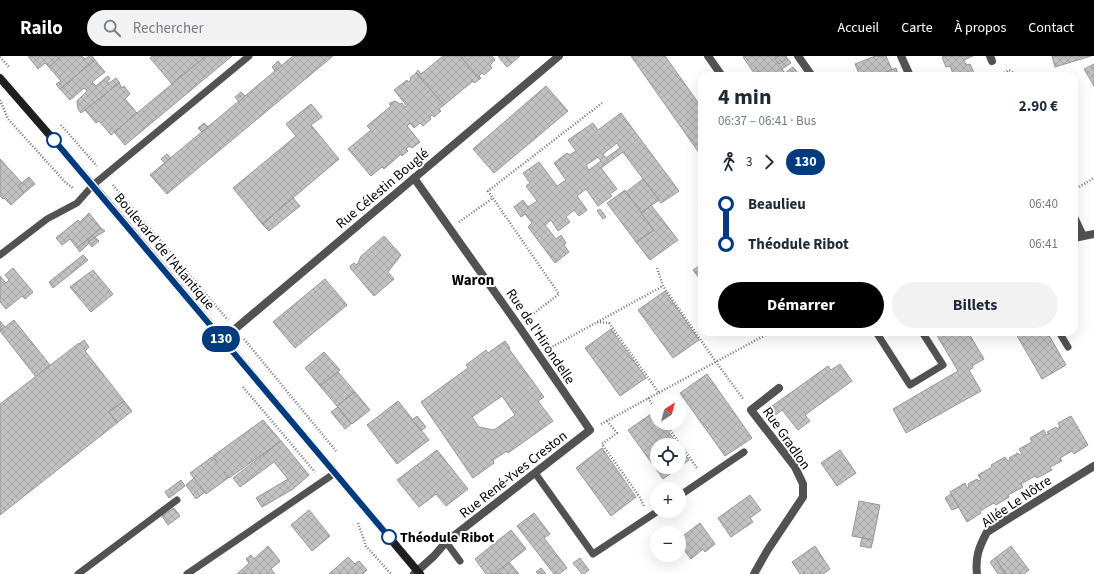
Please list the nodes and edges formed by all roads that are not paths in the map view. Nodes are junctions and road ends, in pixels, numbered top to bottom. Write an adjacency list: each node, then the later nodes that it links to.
1 (249, 56): 11 (lane)
2 (559, 56): 10 (street, Rue Célestin Bouglé)
3 (798, 56): 7 (street)
4 (901, 56): 8 (street)
5 (711, 57): 6 (street)
6 (720, 72)
7 (809, 72)
8 (908, 72)
9 (0, 78): 11 (main road, Boulevard de l'Atlantique)
10 (414, 178): 20 (street, Rue Célestin Bouglé); 23 (street, Rue de l'Hirondelle)
11 (93, 185): 16 (lane); 20 (main road, Boulevard de l'Atlantique)
12 (1078, 225): 14 (street)
13 (1094, 234): 14 (street)
14 (1083, 236): 15 (street)
15 (1078, 237)
16 (0, 254)
17 (879, 336): 18 (lane)
18 (925, 336)
19 (1061, 336): 21 (lane)
20 (222, 340): 26 (main road, Boulevard de l'Atlantique)
21 (1068, 347)
22 (780, 388): 36 (street, Rue Gradlon)
23 (590, 430): 27 (street, Rue René-Yves Creston)
24 (744, 452): 28 (lane)
25 (1094, 466): 37 (street, Allée Le Nôtre)
26 (335, 473): 33 (main road, Boulevard de l'Atlantique); 35 (lane)
27 (535, 473): 30 (lane); 31 (street, Rue René-Yves Creston)
28 (686, 491)
29 (177, 500): 34 (lane)
30 (650, 516)
31 (446, 542): 32 (lane); 33 (street, Rue René-Yves Creston)
32 (460, 561)
33 (417, 573)
34 (78, 574)
35 (187, 574)
36 (754, 574)
37 (977, 574)

